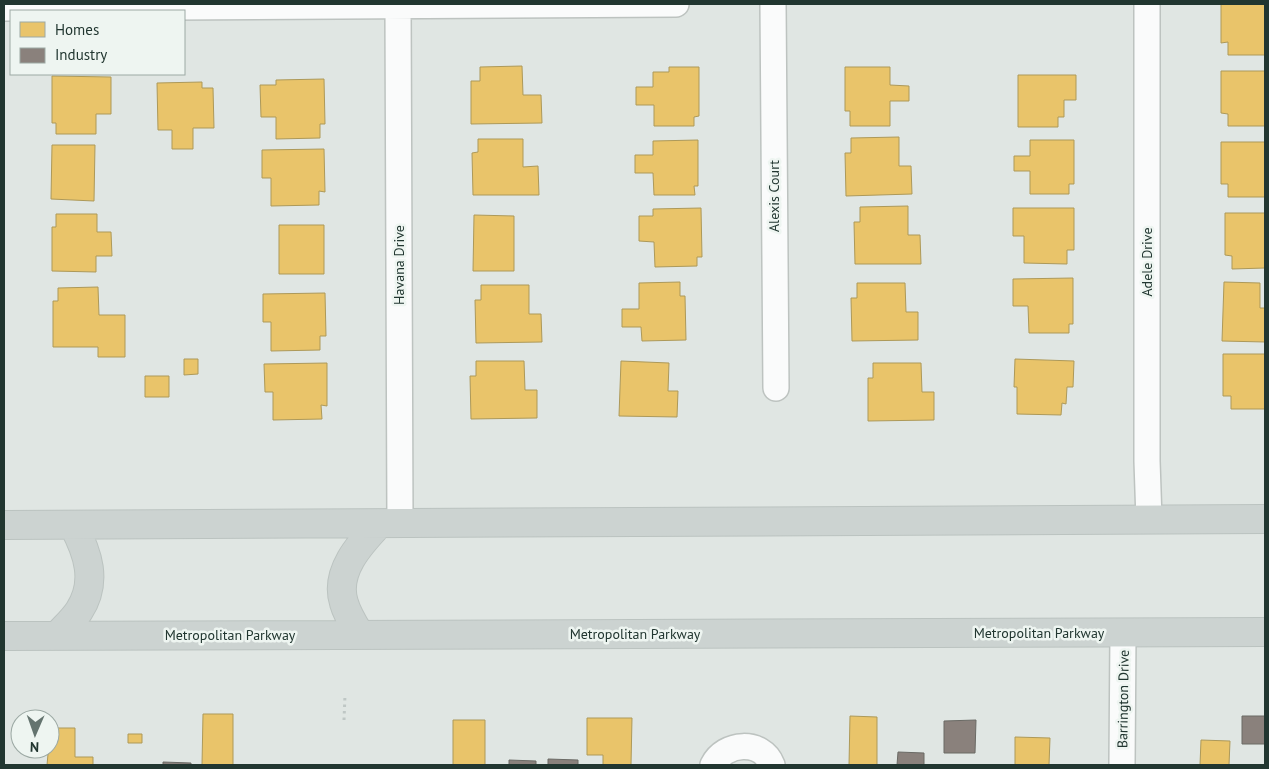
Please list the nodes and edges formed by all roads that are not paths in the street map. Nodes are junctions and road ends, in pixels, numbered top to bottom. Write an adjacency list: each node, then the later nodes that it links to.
1 (676, 4): 4 (street)
2 (773, 4): 6 (street, Alexis Court)
3 (1148, 4): 8 (street, Adele Drive)
4 (398, 6): 5 (street); 9 (street, Havana Drive)
5 (4, 8)
6 (776, 388)
7 (1265, 519): 8 (main road)
8 (1149, 520): 9 (main road)
9 (390, 524): 11 (main road); 15 (main road)
10 (4, 525): 11 (main road)
11 (73, 525): 14 (main road)
12 (1265, 632): 13 (main road, Metropolitan Parkway)
13 (1124, 633): 15 (main road, Metropolitan Parkway); 19 (street, Barrington Drive)
14 (58, 635): 15 (main road, Metropolitan Parkway); 16 (main road, Metropolitan Parkway)
15 (360, 635)
16 (4, 636)
17 (712, 765): 18 (street)
18 (772, 765)
19 (1122, 765)

